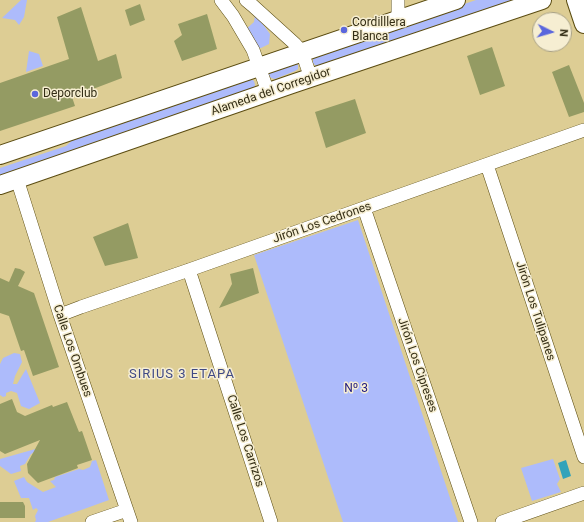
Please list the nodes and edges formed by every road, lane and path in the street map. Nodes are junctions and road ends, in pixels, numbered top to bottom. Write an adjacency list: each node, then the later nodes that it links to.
1 (221, 0): 10 (street)
2 (246, 0): 9 (street)
3 (398, 0): 7 (street)
4 (456, 0): 7 (main road)
5 (542, 0): 11 (main road, Alameda del Corregidor)
6 (576, 0): 8 (main road)
7 (398, 20): 9 (main road)
8 (584, 24)
9 (302, 52): 10 (main road); 11 (street)
10 (259, 66): 12 (street); 14 (main road)
11 (311, 78): 12 (main road, Alameda del Corregidor)
12 (268, 92): 16 (main road, Alameda del Corregidor)
13 (584, 130): 15 (street, Jirón Los Cedrones)
14 (0, 155)
15 (487, 165): 18 (street, Jirón Los Cedrones); 21 (street, Jirón Los Tulipanes)
16 (17, 179): 17 (main road, Alameda del Corregidor); 20 (street, Calle Los Ombues)
17 (0, 185)
18 (364, 208): 19 (street, Jirón Los Cedrones); 26 (street, Jirón Los Cipreses)
19 (189, 270): 20 (street, Jirón Los Cedrones); 25 (street, Calle Los Carrizos)
20 (60, 315): 23 (street, Calle Los Ombues)
21 (584, 457)
22 (584, 493): 27 (street)
23 (129, 516): 24 (street)
24 (92, 522)
25 (271, 522)
26 (471, 522)
27 (502, 522)

